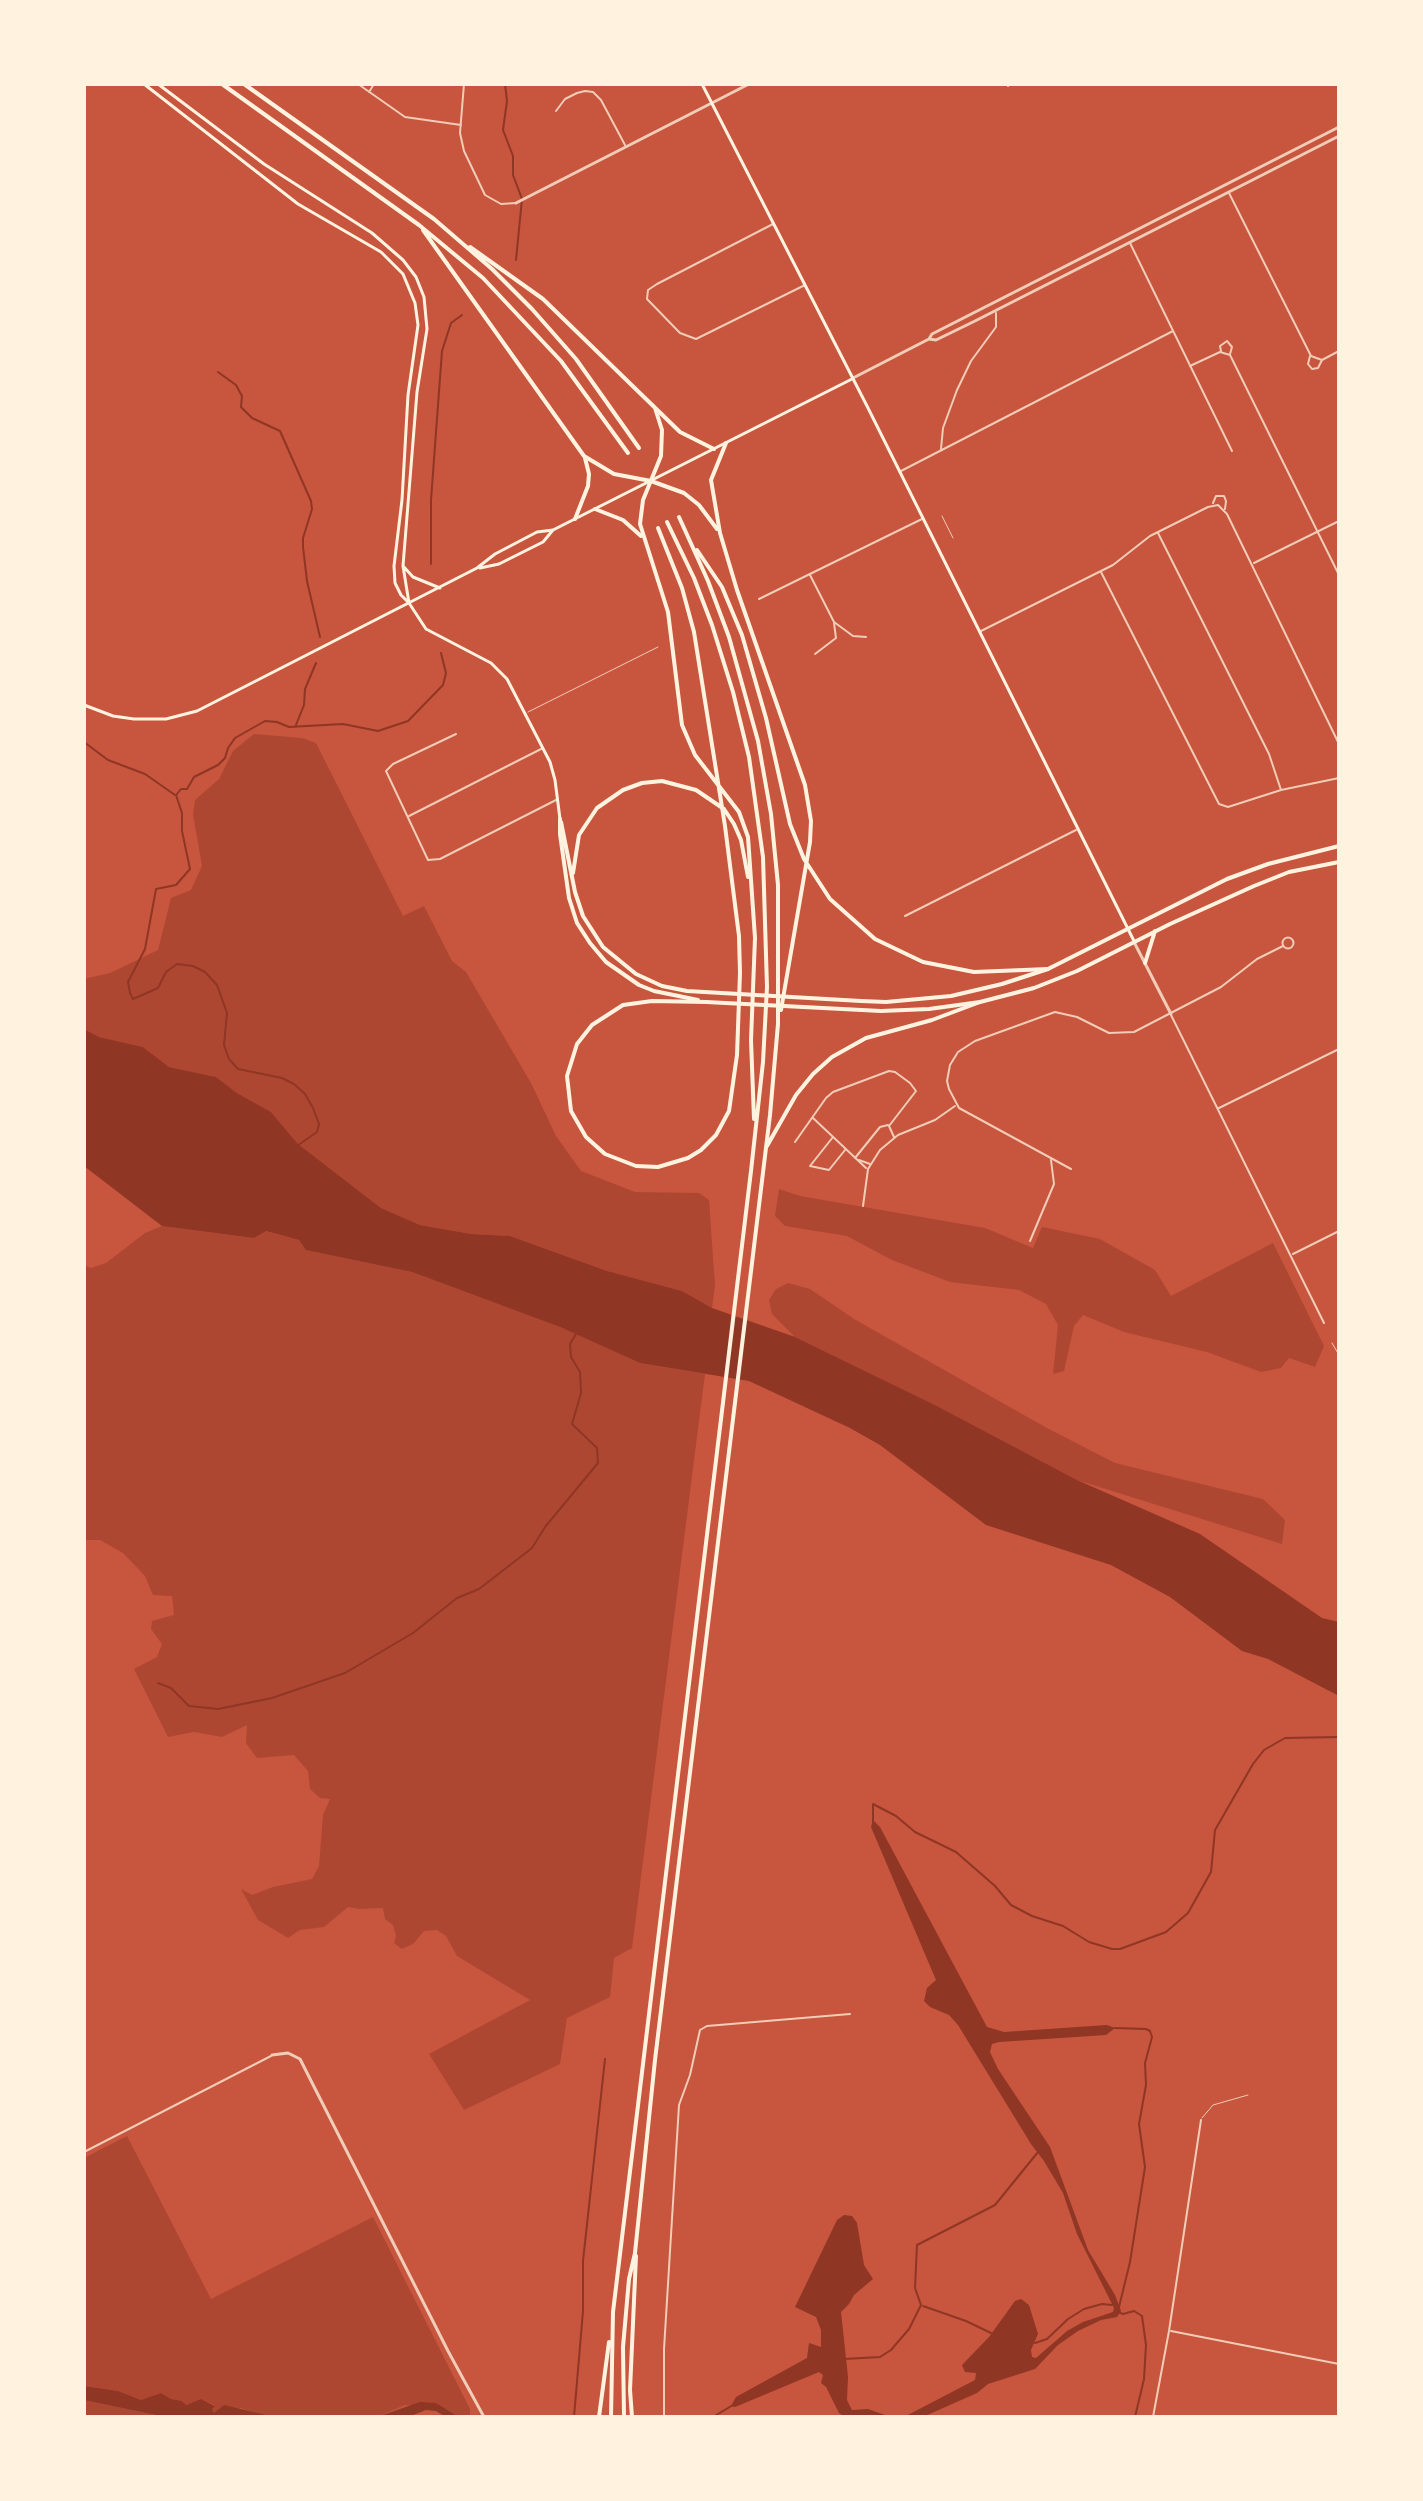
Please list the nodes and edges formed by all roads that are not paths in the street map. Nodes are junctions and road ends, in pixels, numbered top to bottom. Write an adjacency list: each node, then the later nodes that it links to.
1 (144, 84): 79 (main road)
2 (158, 84): 72 (main road)
3 (222, 84): 24 (highway)
4 (244, 84): 25 (highway)
5 (358, 84): 10 (street)
6 (374, 84): 10 (street)
7 (464, 84): 13 (street)
8 (702, 84): 11 (main road)
9 (749, 84): 11 (street)
10 (369, 92): 13 (street)
11 (711, 102): 16 (street); 23 (main road)
12 (556, 111): 16 (street)
13 (461, 125): 22 (street)
14 (1339, 127): 17 (street)
15 (1339, 136): 18 (street)
16 (625, 146): 22 (street)
17 (1284, 154): 18 (street); 19 (street)
18 (1288, 162): 20 (street)
19 (1266, 164): 20 (street); 26 (street)
20 (1269, 171): 21 (street)
21 (1229, 192): 27 (street); 40 (street)
22 (516, 203)
23 (774, 224): 30 (main road); 30 (street)
24 (419, 225): 50 (highway); 51 (highway)
25 (449, 232): 44 (highway); 46 (highway)
26 (1130, 233): 27 (street); 28 (street)
27 (1131, 241): 29 (street); 35 (street)
28 (1110, 243): 29 (street); 31 (street)
29 (1113, 250): 32 (street)
30 (805, 285): 43 (main road)
31 (992, 303): 32 (street); 33 (street)
32 (995, 311): 34 (street); 48 (street)
33 (971, 313): 34 (street); 36 (street)
34 (975, 321): 36 (street)
35 (1173, 331): 42 (street); 48 (street)
36 (929, 339): 43 (street)
37 (1221, 351): 39 (street); 39 (street); 42 (street)
38 (1339, 351): 41 (street)
39 (1230, 355): 66 (street)
40 (1310, 355): 41 (street); 41 (street)
41 (1322, 360)
42 (1190, 366): 49 (street)
43 (853, 378): 45 (main road); 52 (main road)
44 (655, 408): 47 (highway); 53 (highway)
45 (726, 443): 47 (main road); 67 (highway)
46 (639, 448)
47 (714, 449): 53 (main road)
48 (941, 450): 52 (street)
49 (1232, 451)
50 (628, 453)
51 (584, 456): 53 (highway); 60 (highway)
52 (900, 472): 59 (main road)
53 (651, 481): 55 (main road); 67 (highway); 68 (highway)
54 (1213, 505): 56 (street); 56 (street); 65 (street)
55 (595, 509): 60 (main road); 68 (highway)
56 (1224, 510): 71 (street)
57 (942, 516): 69 (lane)
58 (679, 517): 70 (highway)
59 (923, 518): 75 (street); 81 (main road)
60 (575, 519): 64 (main road)
61 (1339, 521): 66 (street)
62 (667, 522): 116 (highway)
63 (658, 528): 107 (highway)
64 (553, 530): 73 (main road); 73 (main road)
65 (1158, 532): 74 (street); 91 (street)
66 (1317, 532): 71 (street); 76 (street)
67 (720, 533): 110 (highway)
68 (643, 538): 99 (highway)
69 (953, 538)
70 (690, 541): 106 (highway); 110 (highway)
71 (1252, 564): 88 (street)
72 (403, 566): 77 (main road); 79 (main road)
73 (477, 568): 77 (main road)
74 (1101, 571): 81 (street); 91 (street)
75 (809, 574): 78 (street); 80 (street)
76 (1339, 575)
77 (440, 588): 79 (main road)
78 (759, 599)
79 (409, 603): 85 (main road); 86 (main road)
80 (834, 622): 82 (street); 84 (street)
81 (980, 632): 95 (main road)
82 (866, 637)
83 (658, 647): 86 (lane)
84 (815, 654)
85 (84, 705)
86 (525, 714): 89 (main road)
87 (456, 734): 93 (street)
88 (1339, 744)
89 (544, 748): 92 (main road); 93 (street)
90 (1339, 778): 91 (street)
91 (1281, 790)
92 (558, 799): 93 (street); 94 (main road)
93 (408, 817)
94 (560, 819): 98 (highway); 107 (highway)
95 (1076, 830): 100 (street); 101 (main road)
96 (1339, 846): 101 (highway)
97 (1339, 862): 102 (highway)
98 (573, 873): 99 (highway); 106 (highway)
99 (753, 911): 116 (highway)
100 (905, 916)
101 (1128, 928): 103 (main road); 106 (highway)
102 (1155, 931): 103 (highway); 105 (highway)
103 (1134, 942): 105 (street); 108 (highway)
104 (1283, 946): 109 (street)
105 (1145, 963): 109 (street)
106 (1048, 969)
107 (707, 1002): 108 (highway)
108 (980, 1002): 120 (highway)
109 (1171, 1014): 112 (street); 113 (street)
110 (778, 1024): 120 (highway)
111 (1339, 1049): 113 (street)
112 (956, 1105): 117 (street); 123 (street)
113 (1218, 1109): 130 (street)
114 (812, 1118): 115 (street); 118 (street); 119 (street)
115 (890, 1127): 117 (street); 122 (street)
116 (755, 1132): 140 (highway)
117 (896, 1136): 124 (street)
118 (833, 1137): 121 (street); 121 (street)
119 (795, 1142)
120 (766, 1148): 139 (highway)
121 (845, 1150): 122 (street)
122 (856, 1159): 124 (street); 125 (street)
123 (1051, 1159): 126 (street); 129 (street)
124 (870, 1164): 125 (street)
125 (868, 1169): 127 (street)
126 (1071, 1169)
127 (863, 1206)
128 (1339, 1231): 130 (street)
129 (1030, 1241)
130 (1292, 1254): 131 (street)
131 (1324, 1323)
132 (1332, 1343): 133 (lane)
133 (1339, 1355)
134 (850, 2014): 148 (street)
135 (272, 2055): 138 (street); 143 (street)
136 (1248, 2095): 137 (lane)
137 (1201, 2120): 141 (street)
138 (84, 2152)
139 (635, 2253): 146 (highway); 147 (highway)
140 (613, 2312): 144 (highway); 145 (highway)
141 (1169, 2331): 142 (street); 149 (street)
142 (1339, 2364)
143 (484, 2417)
144 (599, 2417)
145 (611, 2417)
146 (624, 2417)
147 (632, 2417)
148 (664, 2417)
149 (1153, 2417)

